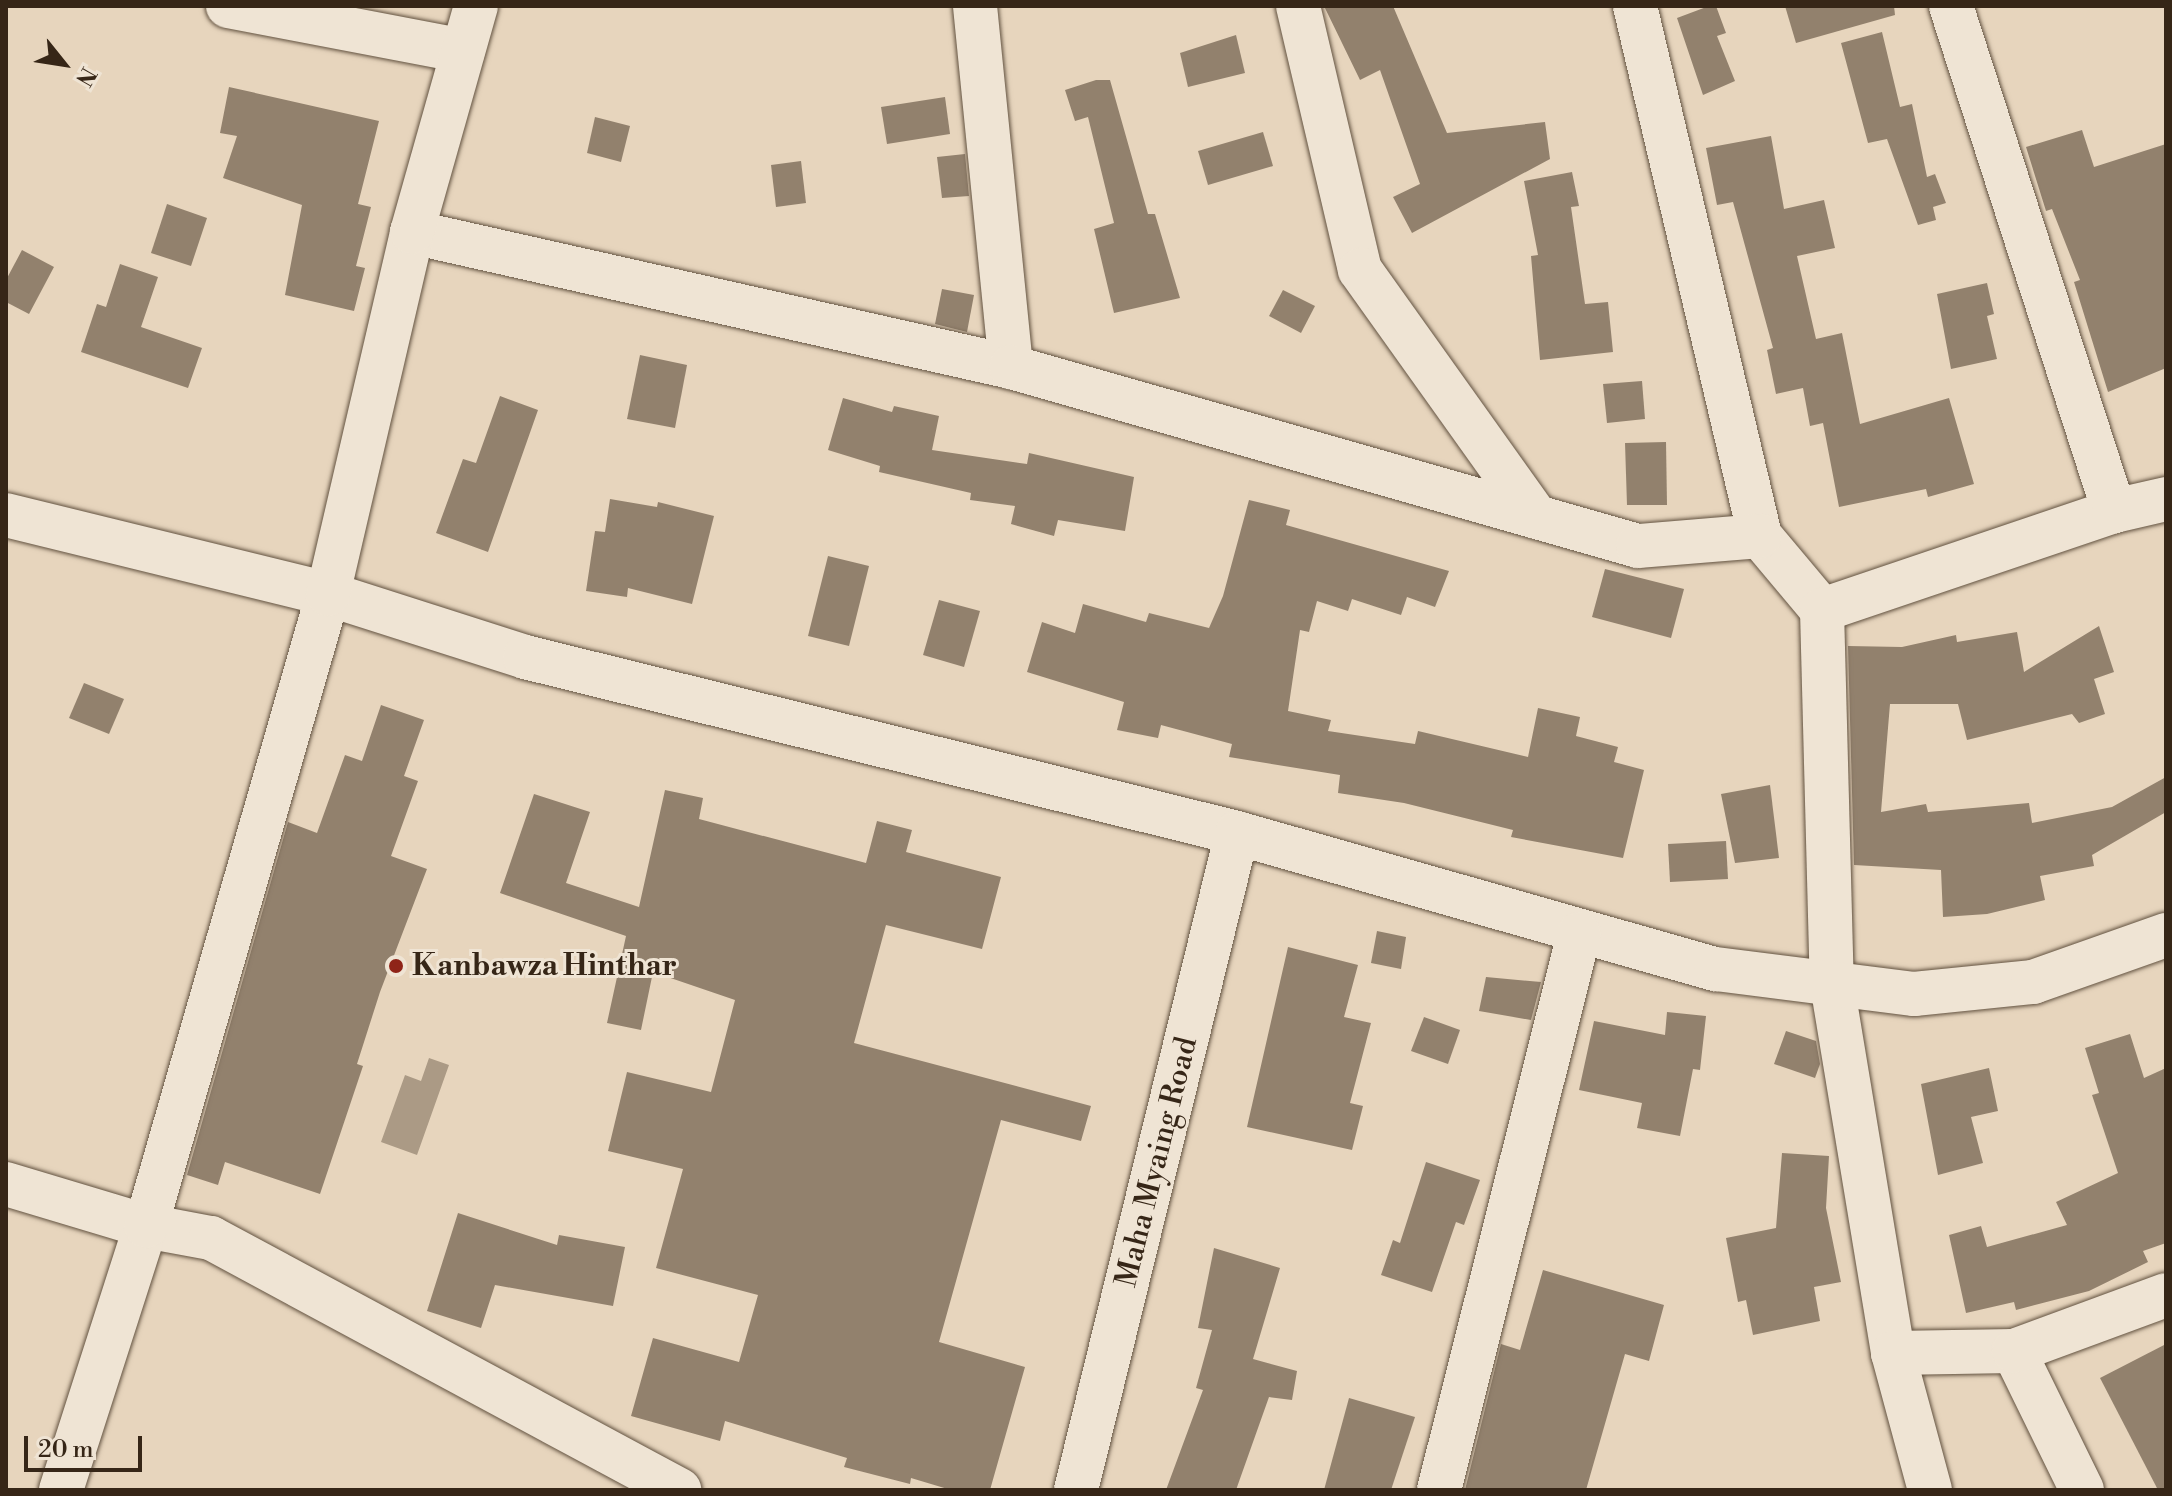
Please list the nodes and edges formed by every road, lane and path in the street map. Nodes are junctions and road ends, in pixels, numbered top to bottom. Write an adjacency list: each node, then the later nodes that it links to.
1 (228, 6): 7 (street)
2 (476, 6): 7 (street)
3 (975, 6): 9 (street)
4 (1298, 6): 13 (street)
5 (1635, 6): 14 (street)
6 (1951, 6): 11 (street)
7 (463, 51): 8 (street)
8 (412, 232): 9 (street); 15 (street)
9 (1011, 367): 13 (street)
10 (2166, 499): 11 (street)
11 (2114, 511): 16 (street)
12 (6, 515): 15 (street)
13 (1536, 517): 14 (street)
14 (1760, 536): 16 (street)
15 (328, 594): 17 (street); 22 (street)
16 (1822, 610): 20 (street)
17 (1237, 833): 18 (street); 28 (street, Maha Myaing Road)
18 (1579, 934): 20 (street); 29 (street)
19 (2166, 935): 20 (street)
20 (1832, 984): 25 (street)
21 (6, 1184): 22 (street)
22 (146, 1226): 26 (street); 27 (street)
23 (2166, 1295): 24 (street)
24 (2014, 1351): 25 (street); 31 (street)
25 (1893, 1353): 30 (street)
26 (61, 1490)
27 (679, 1490)
28 (1076, 1490)
29 (1439, 1490)
30 (1930, 1490)
31 (2082, 1490)

